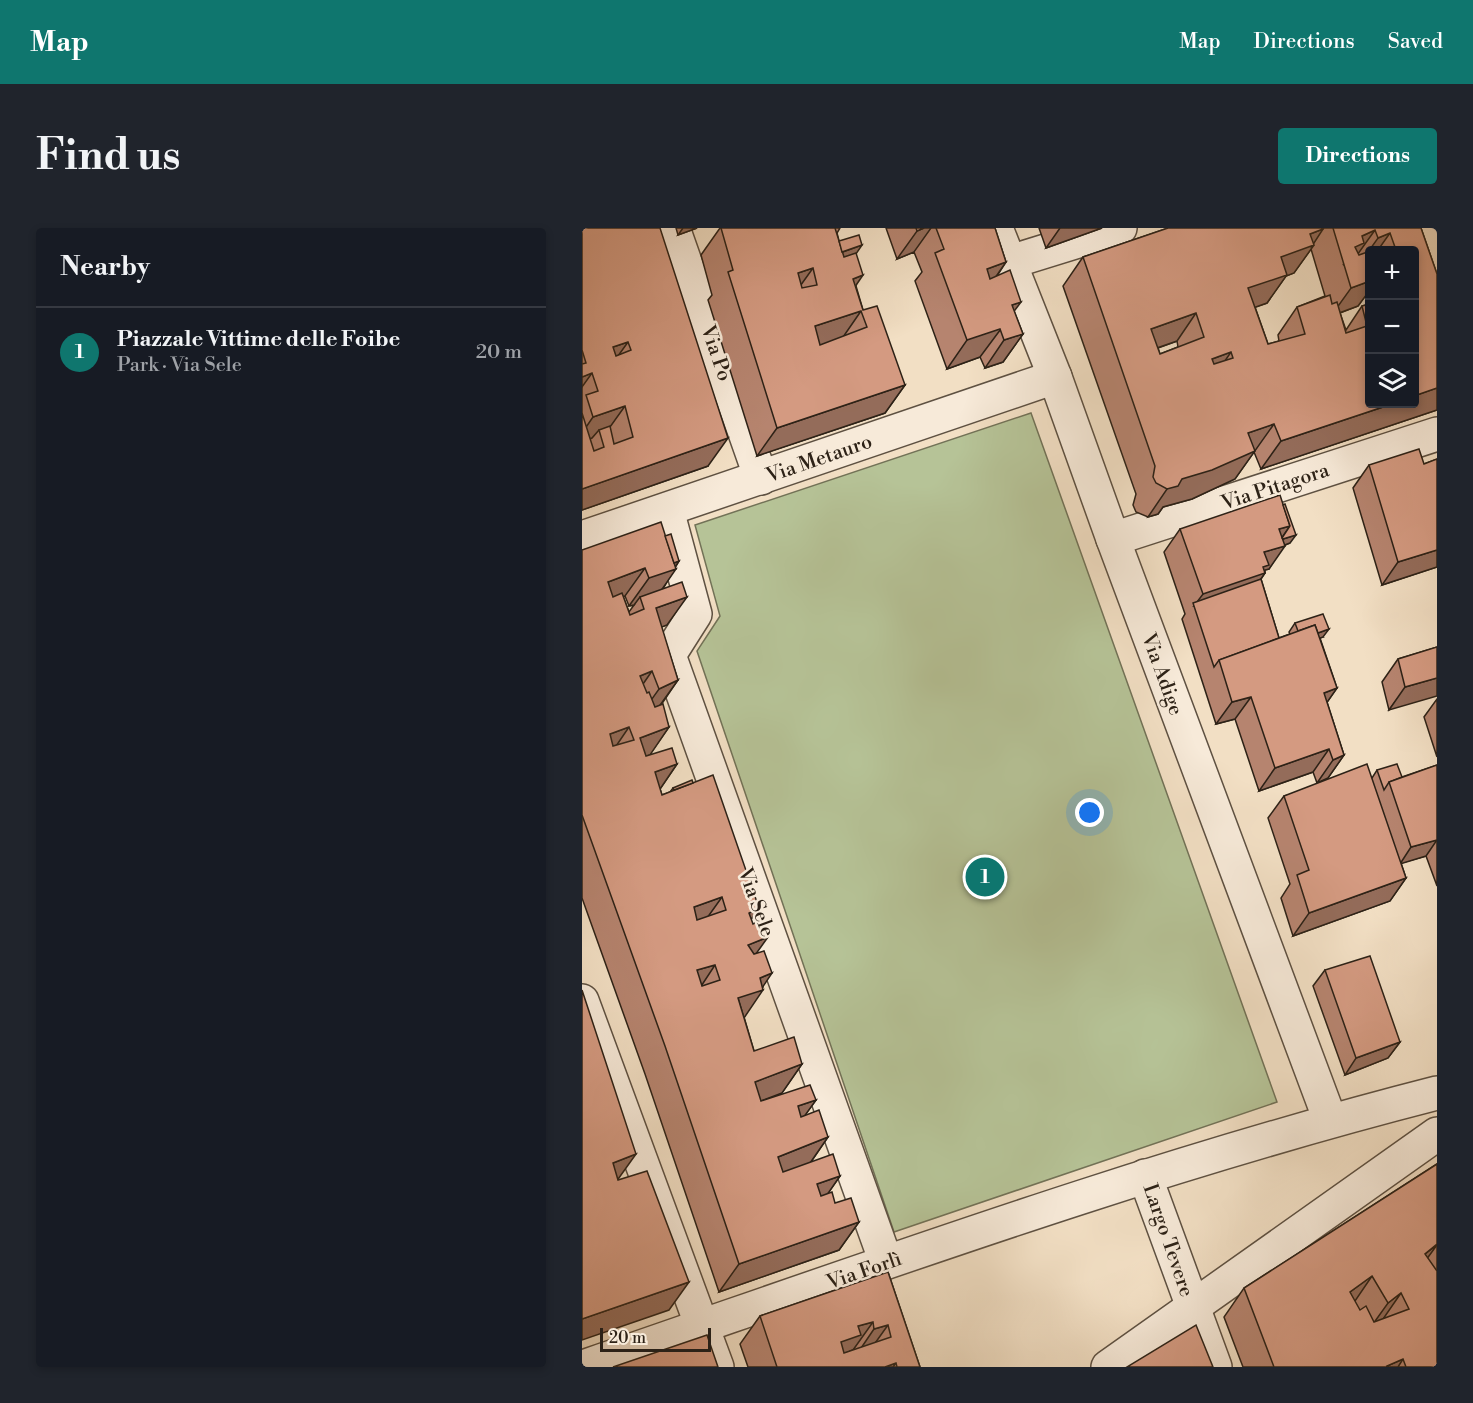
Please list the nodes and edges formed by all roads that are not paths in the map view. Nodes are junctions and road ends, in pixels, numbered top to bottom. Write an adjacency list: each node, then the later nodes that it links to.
1 (673, 228): 7 (street, Via Po)
2 (996, 228): 4 (street, Via Adige)
3 (1120, 228): 4 (street)
4 (1010, 262): 5 (street, Via Adige)
5 (1055, 377): 7 (street, Via Metauro); 10 (street, Via Adige)
6 (1437, 434): 10 (street, Via Pitagora)
7 (761, 478): 8 (street, Via Metauro)
8 (667, 510): 9 (street, Via Metauro); 16 (street, Via Sele)
9 (582, 538)
10 (1113, 539): 13 (street, Via Adige)
11 (582, 1001): 18 (street)
12 (1437, 1093): 13 (street, Largo Tevere)
13 (1330, 1120): 15 (street, Largo Tevere)
14 (1437, 1134): 17 (street, Largo Tevere)
15 (1145, 1176): 16 (street, Via Forlì); 17 (street, Largo Tevere)
16 (886, 1262): 18 (street, Via Forlì)
17 (1193, 1307): 21 (street); 22 (street)
18 (704, 1326): 19 (street, Via Forlì); 20 (street)
19 (583, 1367)
20 (717, 1367)
21 (1108, 1367)
22 (1215, 1367)

